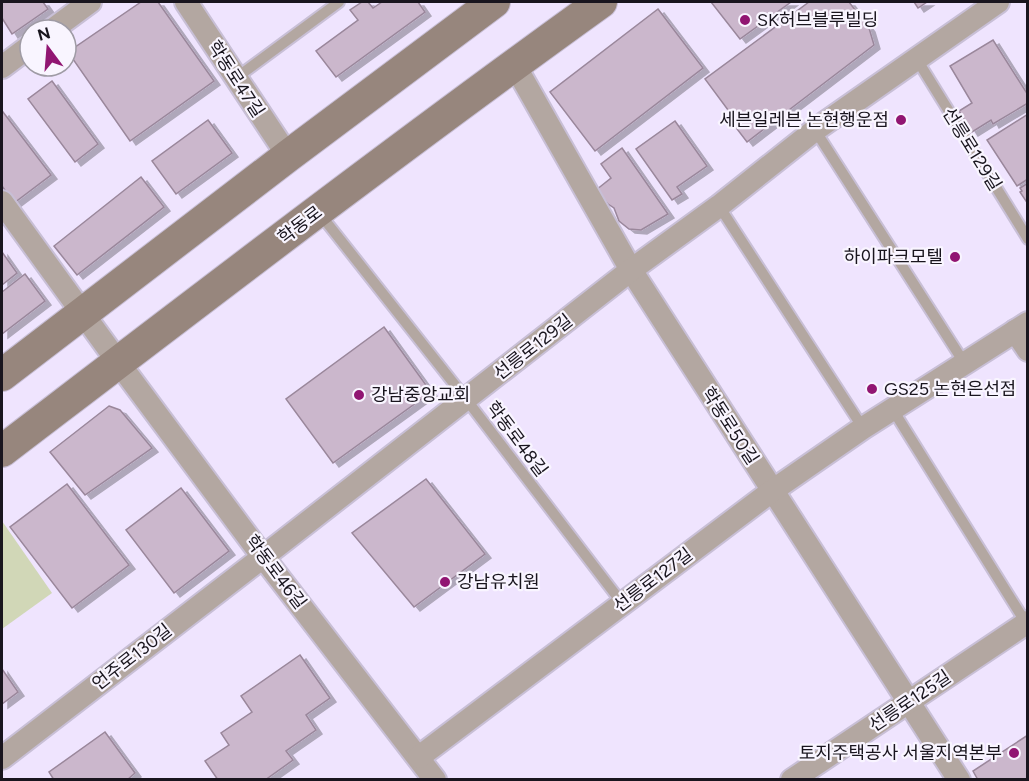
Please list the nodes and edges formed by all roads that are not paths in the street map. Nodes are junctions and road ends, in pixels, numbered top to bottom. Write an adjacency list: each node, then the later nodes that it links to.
1 (90, 2): 7 (street)
2 (186, 2): 12 (street, 학동로47길)
3 (339, 2): 12 (lane)
4 (494, 2): 14 (main road)
5 (601, 2): 10 (main road, 학동로)
6 (998, 2): 9 (street, 선릉로129길)
7 (68, 18)
8 (18, 55): 11 (street)
9 (916, 58): 13 (street, 선릉로129길); 18 (lane, 선릉로129길)
10 (514, 64): 17 (main road, 학동로); 19 (street, 학동로50길)
11 (2, 68)
12 (236, 79): 14 (street, 학동로47길)
13 (815, 130): 15 (street, 선릉로129길); 24 (lane)
14 (288, 156): 20 (main road)
15 (719, 206): 19 (street, 선릉로129길); 28 (lane)
16 (3, 208): 20 (street, 학동로46길)
17 (318, 212): 23 (main road, 학동로); 26 (lane, 학동로48길)
18 (1028, 239)
19 (631, 270): 26 (street, 선릉로129길); 30 (street, 학동로50길)
20 (82, 314): 23 (street, 학동로46길); 25 (main road)
21 (1021, 327): 22 (street, 선릉로127길); 24 (street, 선릉로127길)
22 (1028, 350)
23 (118, 362): 29 (main road, 학동로); 31 (street, 학동로46길)
24 (964, 364): 27 (street, 선릉로127길)
25 (2, 375)
26 (466, 399): 31 (street, 선릉로129길); 32 (lane, 학동로48길)
27 (893, 410): 28 (street, 선릉로127길); 33 (lane)
28 (863, 428): 30 (street, 선릉로127길)
29 (2, 451)
30 (771, 490): 32 (street, 선릉로127길); 34 (street, 학동로50길)
31 (263, 556): 35 (street, 학동로46길); 36 (street, 언주로130길)
32 (622, 603): 35 (street, 선릉로127길)
33 (1027, 623): 34 (street, 선릉로125길)
34 (909, 702): 38 (street, 선릉로125길); 39 (street, 학동로50길)
35 (419, 757): 37 (street, 학동로46길)
36 (2, 758)
37 (435, 780)
38 (792, 780)
39 (959, 780)

